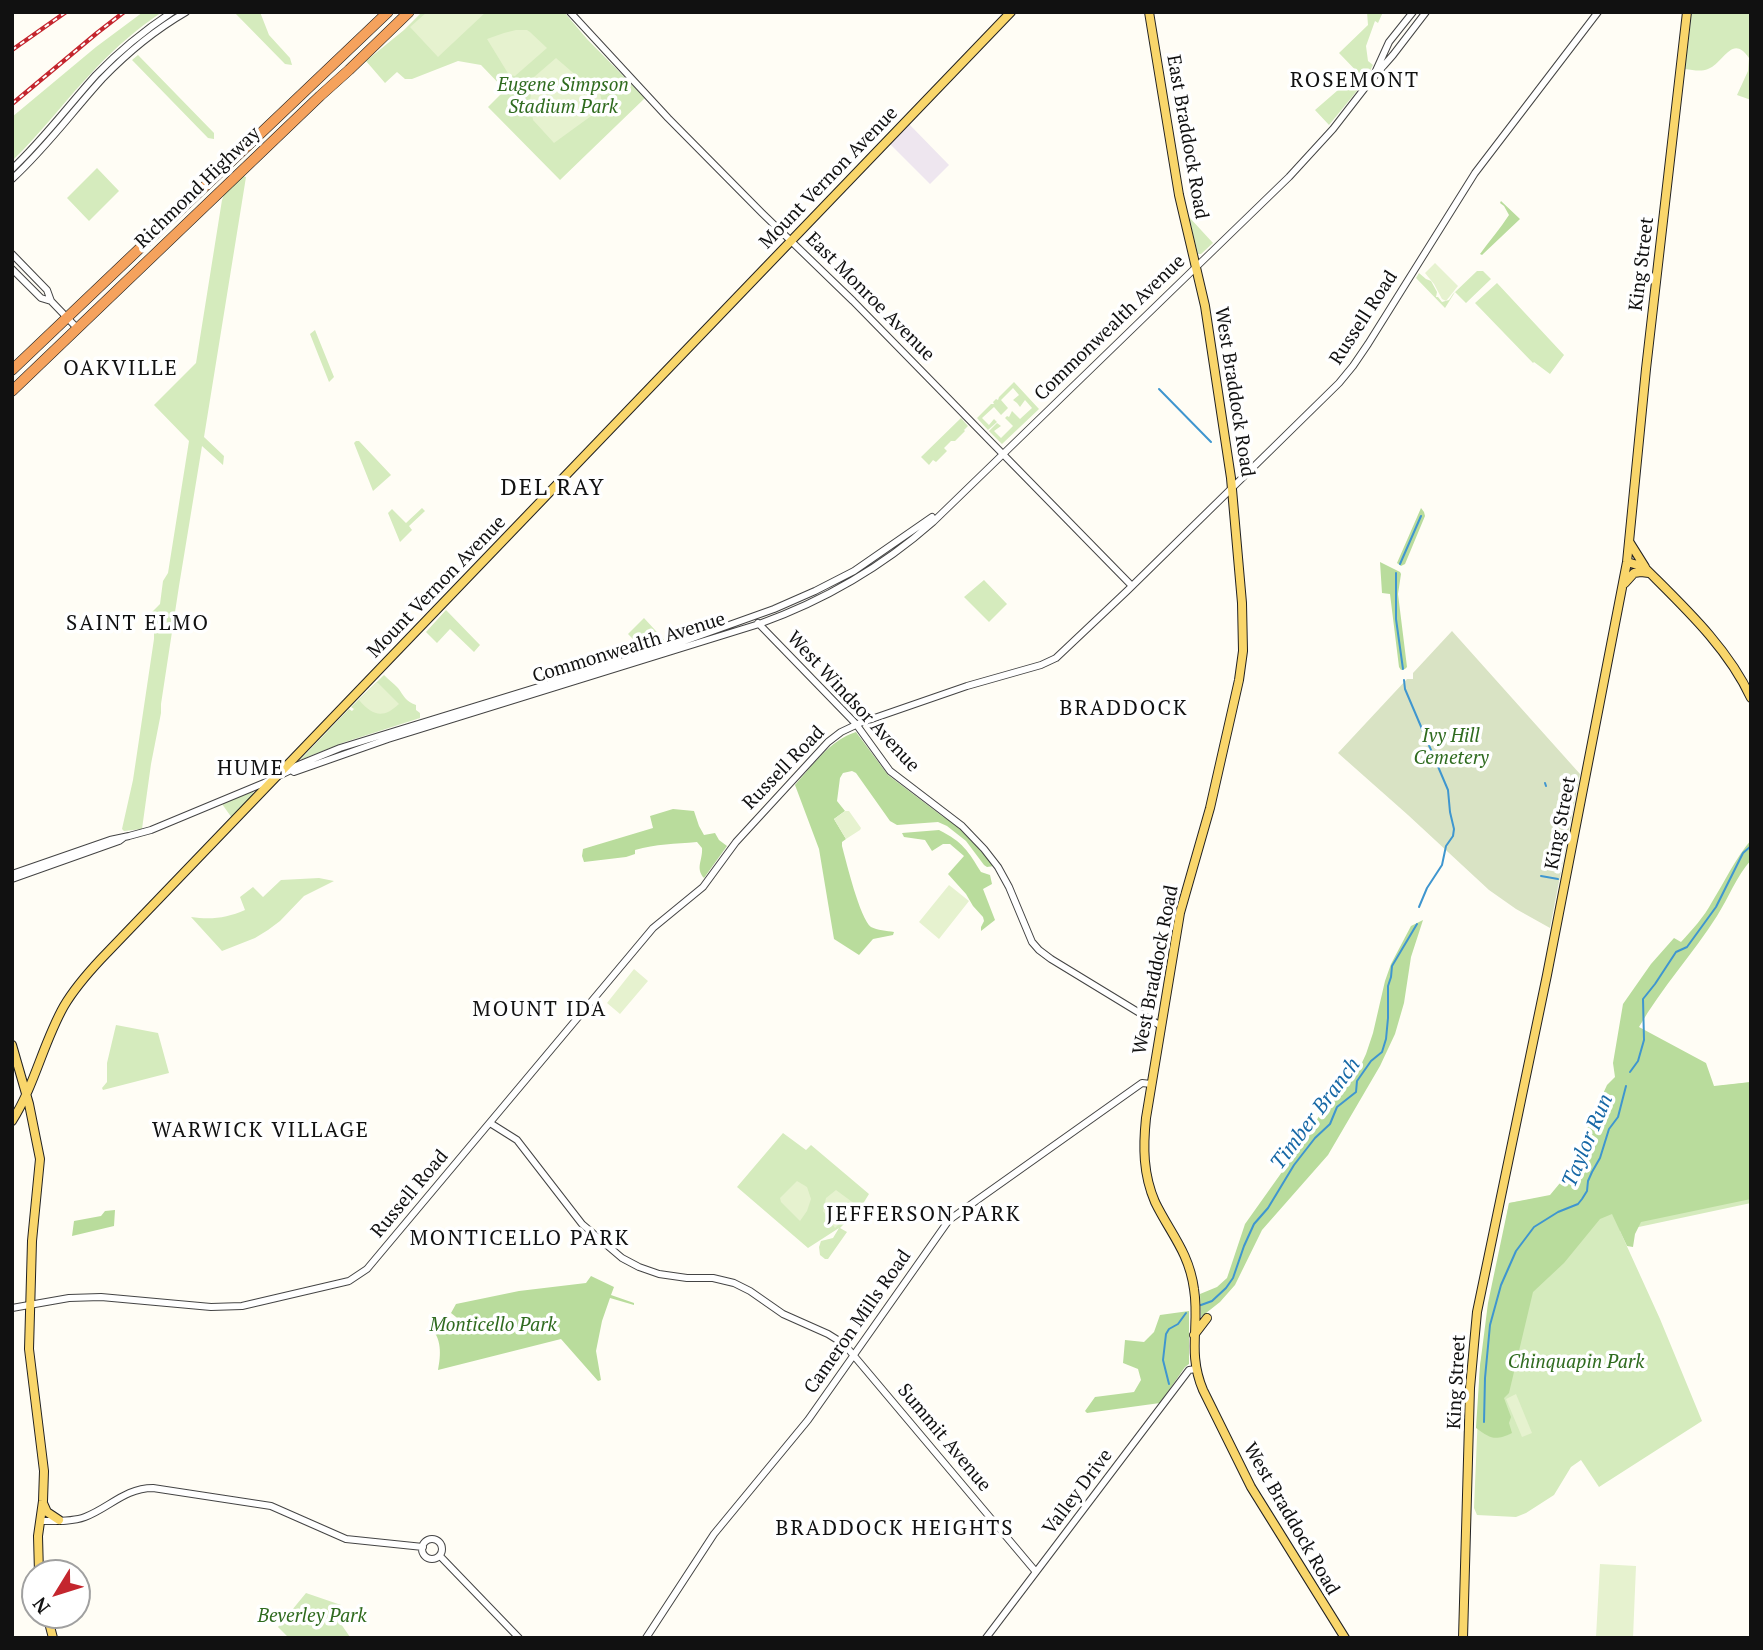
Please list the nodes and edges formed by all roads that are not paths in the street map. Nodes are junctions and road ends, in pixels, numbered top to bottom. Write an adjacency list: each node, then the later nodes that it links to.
1 (172, 12): 15 (street)
2 (186, 12): 16 (street)
3 (388, 12): 22 (highway, Richmond Highway)
4 (409, 12): 13 (highway, Richmond Highway)
5 (418, 12): 13 (highway)
6 (570, 12): 17 (street, East Monroe Avenue)
7 (1011, 12): 17 (main road, Mount Vernon Avenue)
8 (1149, 12): 19 (main road, East Braddock Road)
9 (1413, 12): 14 (street, Commonwealth Avenue)
10 (1426, 12): 14 (street, Commonwealth Avenue)
11 (1598, 12): 27 (street, Russell Road)
12 (1687, 12): 29 (main road, King Street)
13 (363, 57): 23 (highway, Richmond Highway)
14 (1371, 80): 19 (street, Commonwealth Avenue)
15 (12, 169)
16 (12, 179)
17 (792, 240): 26 (street, East Monroe Avenue); 39 (main road, Mount Vernon Avenue)
18 (12, 254): 21 (street)
19 (1196, 267): 26 (street, Commonwealth Avenue); 27 (main road, West Braddock Road)
20 (12, 269): 21 (street)
21 (51, 301): 22 (street)
22 (67, 318): 23 (street); 24 (highway, Richmond Highway)
23 (77, 328): 25 (highway, Richmond Highway)
24 (12, 370)
25 (12, 391)
26 (1003, 453): 28 (street, Commonwealth Avenue); 32 (street, East Monroe Avenue)
27 (1232, 488): 32 (street, Russell Road); 41 (main road, West Braddock Road)
28 (952, 503): 34 (street, Commonwealth Avenue); 35 (street, Commonwealth Avenue)
29 (1630, 543): 30 (main road, King Street); 31 (main road)
30 (1627, 562): 31 (main road); 33 (main road, King Street)
31 (1649, 571): 33 (main road); 36 (main road)
32 (1132, 586): 37 (street, Russell Road)
33 (1623, 589): 64 (main road, King Street)
34 (752, 617): 35 (street, West Windsor Avenue); 38 (street, Commonwealth Avenue)
35 (759, 624): 37 (street, West Windsor Avenue); 38 (street, Commonwealth Avenue)
36 (1751, 698)
37 (856, 724): 41 (street, West Windsor Avenue); 46 (street, Russell Road)
38 (322, 758): 39 (street, Commonwealth Avenue)
39 (274, 779): 40 (street, Commonwealth Avenue); 44 (main road, Mount Vernon Avenue)
40 (12, 877)
41 (1161, 1026): 43 (main road, West Braddock Road)
42 (12, 1045): 44 (main road)
43 (1151, 1084): 50 (main road, West Braddock Road); 51 (street, Cameron Mills Road)
44 (27, 1096): 45 (main road, Mount Vernon Avenue); 47 (main road)
45 (12, 1121)
46 (490, 1123): 47 (street, Russell Road); 51 (street, Summit Avenue)
47 (30, 1304): 48 (street, Russell Road); 53 (main road)
48 (12, 1308)
49 (1207, 1318): 50 (main road)
50 (1194, 1335): 52 (main road, West Braddock Road)
51 (854, 1356): 59 (street, Summit Avenue); 61 (street, Cameron Mills Road)
52 (1196, 1368): 59 (street, Valley Drive); 63 (main road, West Braddock Road)
53 (43, 1501): 54 (main road); 55 (main road)
54 (59, 1520): 55 (street); 56 (street)
55 (40, 1521): 58 (main road)
56 (423, 1547): 57 (street); 57 (street)
57 (440, 1556): 60 (street)
58 (38, 1559)
59 (1036, 1573): 62 (street, Valley Drive)
60 (519, 1638)
61 (646, 1638)
62 (986, 1638)
63 (1345, 1638)
64 (1463, 1638)

